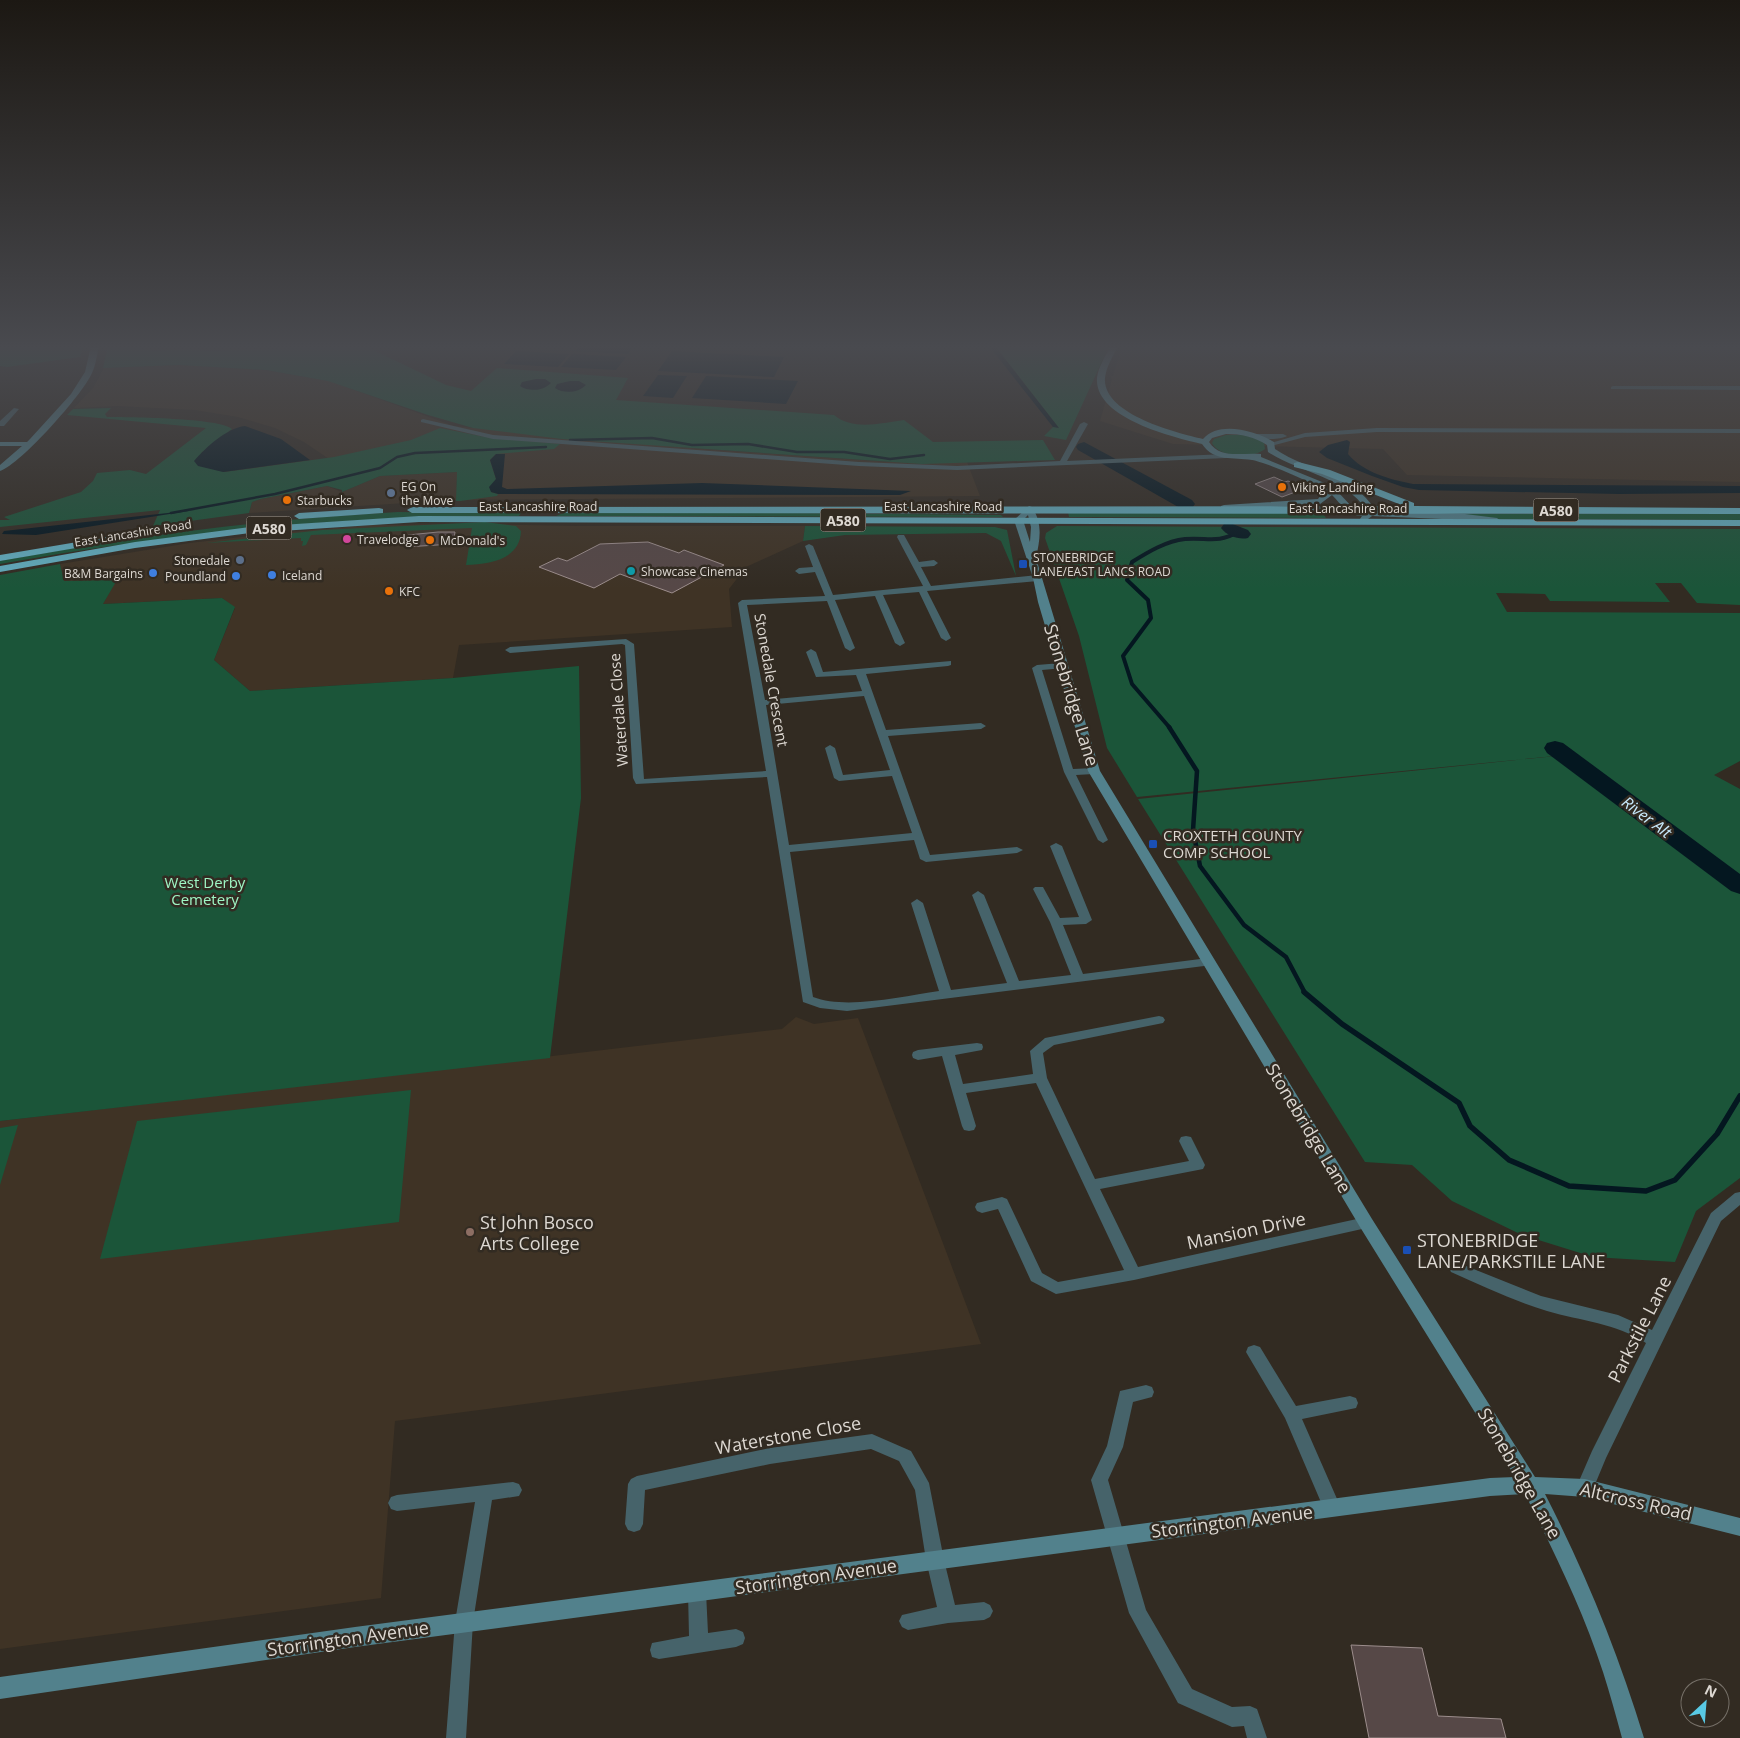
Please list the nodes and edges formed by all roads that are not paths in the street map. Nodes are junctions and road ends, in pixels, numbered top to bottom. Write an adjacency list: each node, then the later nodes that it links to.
1 (47, 427): 13 (street)
2 (445, 427): 19 (street)
3 (1083, 427): 8 (street)
4 (1083, 427): 19 (street)
5 (1159, 427): 6 (street)
6 (1164, 429): 9 (street); 14 (street)
7 (1740, 430): 10 (street)
8 (1092, 431)
9 (1214, 434): 11 (street); 14 (street)
10 (1305, 435): 11 (street); 15 (street)
11 (1259, 436): 15 (street)
12 (0, 444): 13 (street)
13 (30, 444): 21 (street)
14 (1207, 446): 16 (street); 17 (street)
15 (1271, 447): 18 (street); 20 (street)
16 (1226, 456): 17 (street); 18 (street)
17 (1186, 457): 19 (street)
18 (1251, 457): 22 (street)
19 (1062, 464)
20 (1298, 465): 26 (highway); 28 (street)
21 (0, 469)
22 (1324, 486): 24 (street); 25 (street)
23 (1029, 508): 24 (highway, East Lancashire Road / A580); 29 (street); 30 (street); 37 (highway, East Lancashire Road / A580)
24 (1213, 509): 25 (highway, East Lancashire Road / A580)
25 (1348, 509): 28 (highway, East Lancashire Road / A580)
26 (1426, 509): 27 (highway, East Lancashire Road / A580); 28 (highway, East Lancashire Road / A580)
27 (1740, 511)
28 (1370, 512): 31 (street); 32 (street)
29 (1018, 520): 30 (highway, East Lancashire Road / A580); 35 (highway, East Lancashire Road / A580); 38 (street, Stonebridge Lane)
30 (1036, 520): 31 (highway, East Lancashire Road / A580); 38 (street)
31 (1352, 522): 32 (highway, East Lancashire Road / A580)
32 (1505, 522): 33 (highway, East Lancashire Road / A580)
33 (1740, 523)
34 (901, 537): 41 (street)
35 (135, 544): 40 (highway); 42 (highway, East Lancashire Road / A580)
36 (809, 546): 43 (street)
37 (0, 558)
38 (1031, 558): 45 (street, Stonebridge Lane)
39 (934, 563): 41 (street)
40 (0, 565)
41 (916, 565): 46 (street)
42 (0, 570)
43 (818, 570): 44 (street); 48 (street)
44 (799, 571)
45 (1038, 578): 46 (street, Stonedale Crescent); 55 (street, Stonebridge Lane)
46 (926, 589): 47 (street, Stonedale Crescent); 49 (street)
47 (878, 594): 48 (street, Stonedale Crescent); 50 (street)
48 (829, 598): 51 (street); 58 (street, Stonedale Crescent)
49 (946, 638)
50 (900, 643)
51 (850, 648)
52 (811, 652): 56 (street)
53 (519, 661): 65 (street, Waterdale Close)
54 (948, 663): 56 (street)
55 (1061, 666): 62 (street, Stonebridge Lane); 63 (street)
56 (860, 672): 57 (street)
57 (868, 693): 58 (street); 60 (street)
58 (761, 703): 65 (street, Stonedale Crescent)
59 (981, 726): 60 (street)
60 (881, 733): 64 (street)
61 (830, 748): 64 (street)
62 (1094, 771): 63 (street); 75 (street, Stonebridge Lane)
63 (1069, 772): 67 (street)
64 (895, 773): 66 (street)
65 (772, 774): 69 (street, Stonedale Crescent)
66 (916, 836): 69 (street); 70 (street)
67 (1103, 840)
68 (1056, 846): 74 (street)
69 (783, 849): 78 (street, Stonedale Crescent)
70 (1017, 850)
71 (1039, 889): 74 (street)
72 (978, 896): 77 (street)
73 (917, 903): 78 (street)
74 (1056, 922): 76 (street)
75 (1208, 962): 76 (street, Stonedale Crescent); 90 (street, Stonebridge Lane)
76 (1079, 979): 77 (street, Stonedale Crescent)
77 (1015, 987): 78 (street, Stonedale Crescent)
78 (946, 994)
79 (1159, 1020): 83 (street)
80 (977, 1047): 81 (street)
81 (946, 1051): 82 (street); 84 (street)
82 (918, 1055)
83 (1040, 1078): 84 (street); 87 (street)
84 (959, 1089): 85 (street)
85 (969, 1126)
86 (1186, 1141): 87 (street)
87 (1092, 1185): 92 (street)
88 (1740, 1197): 93 (street, Parkstile Lane)
89 (982, 1207): 92 (street, Mansion Drive)
90 (1366, 1224): 92 (street, Mansion Drive); 98 (street, Stonebridge Lane)
91 (1456, 1268): 93 (street)
92 (1134, 1274)
93 (1656, 1341): 99 (street, Parkstile Lane)
94 (1254, 1352): 97 (street)
95 (1146, 1392): 106 (street)
96 (1350, 1403): 97 (street)
97 (1292, 1414): 103 (street)
98 (1530, 1485): 99 (street, Altcross Road); 103 (street, Storrington Avenue); 119 (street, Stonebridge Lane)
99 (1585, 1488): 105 (street, Altcross Road)
100 (513, 1490): 101 (street)
101 (485, 1493): 102 (street); 112 (street)
102 (397, 1503)
103 (1332, 1508): 106 (street, Storrington Avenue)
104 (634, 1524): 107 (street, Waterstone Close)
105 (1740, 1527)
106 (1115, 1536): 107 (street, Storrington Avenue); 118 (street)
107 (935, 1560): 108 (street, Storrington Avenue); 110 (street)
108 (697, 1592): 112 (street, Storrington Avenue); 114 (street)
109 (984, 1611): 110 (street)
110 (948, 1614): 111 (street)
111 (908, 1621)
112 (464, 1622): 116 (street, Storrington Avenue); 117 (street)
113 (736, 1638): 114 (street)
114 (699, 1644): 115 (street)
115 (658, 1650)
116 (0, 1688)
117 (456, 1738)
118 (1258, 1738)
119 (1633, 1738)

